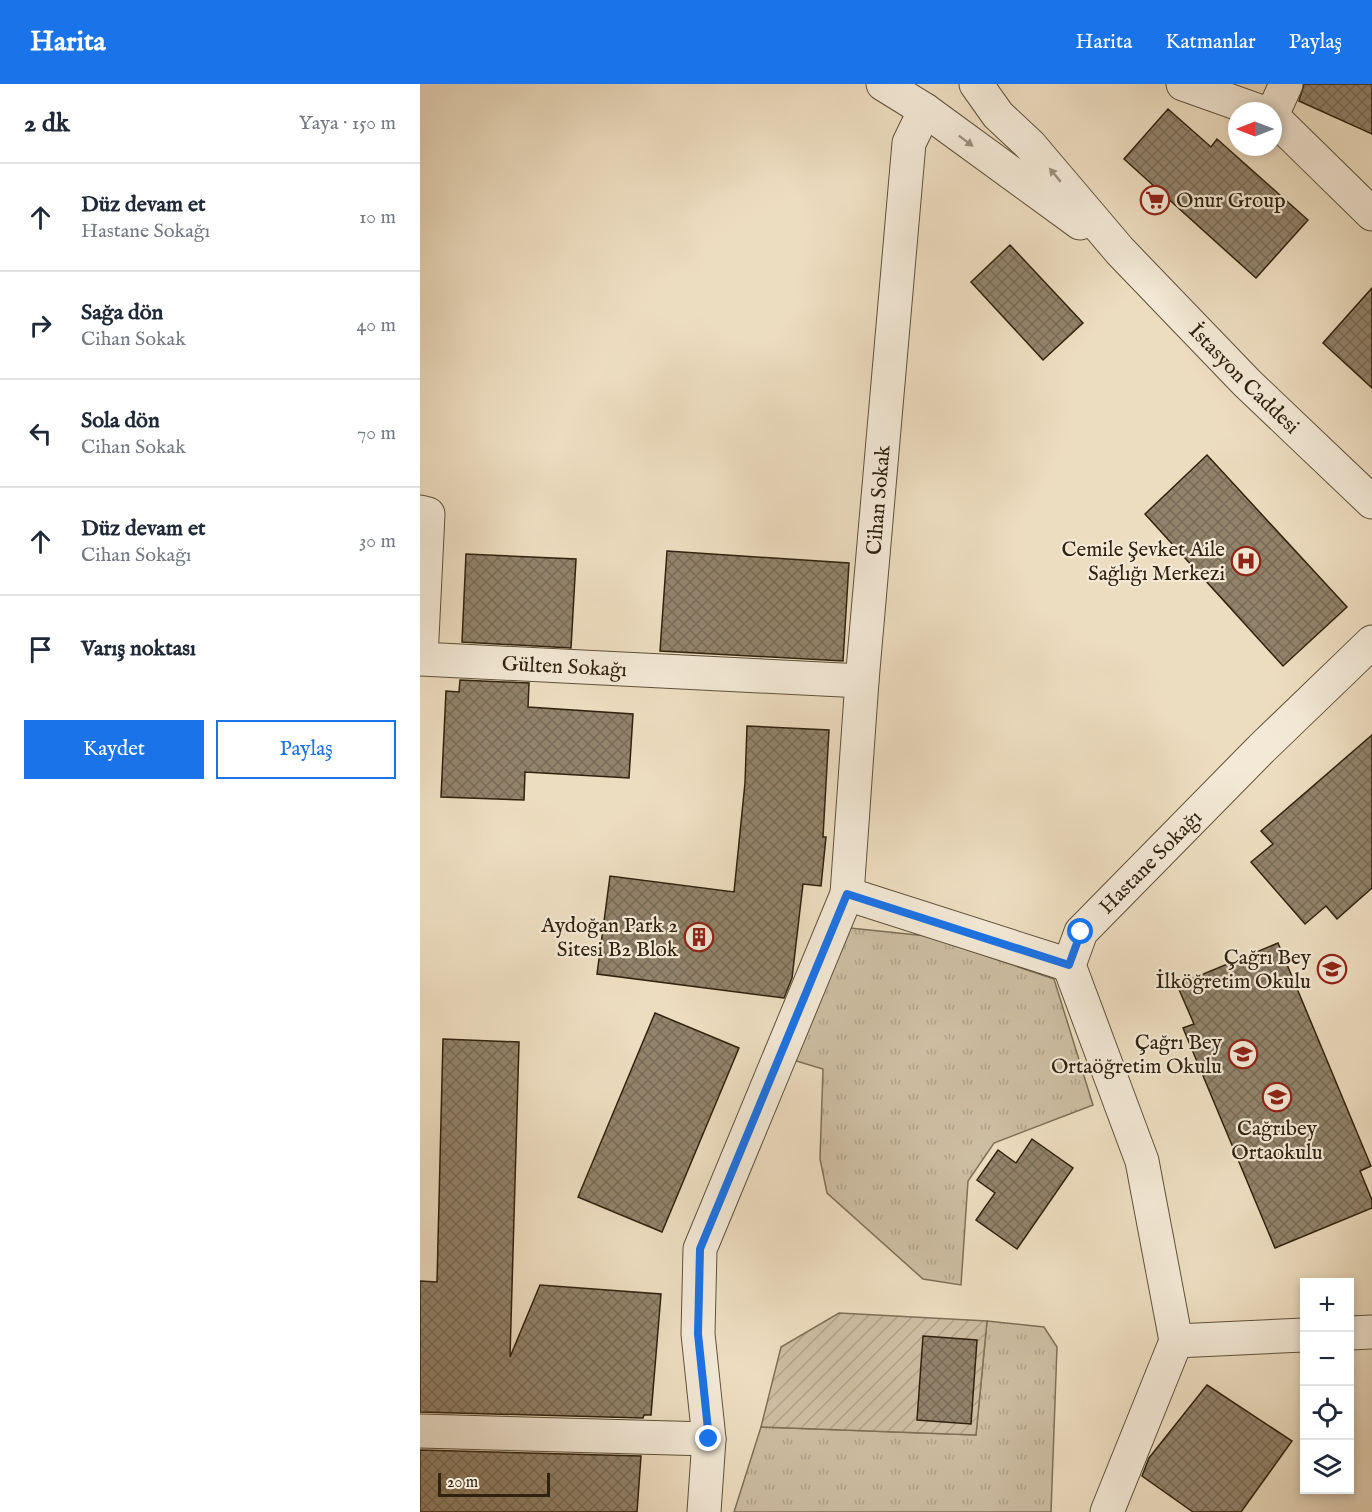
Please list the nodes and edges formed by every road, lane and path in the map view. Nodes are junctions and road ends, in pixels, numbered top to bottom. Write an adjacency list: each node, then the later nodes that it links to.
1 (883, 84): 8 (street, İstasyon Caddesi)
2 (954, 84): 9 (street)
3 (976, 84): 9 (street, İstasyon Caddesi)
4 (1183, 84): 6 (street)
5 (1286, 84): 7 (street)
6 (1234, 102)
7 (1278, 102)
8 (925, 110): 12 (street, İstasyon Caddesi, one-way to 12); 16 (street, Cihan Sokak)
9 (998, 115): 12 (street, İstasyon Caddesi, one-way to 9)
10 (1282, 124): 11 (street)
11 (1372, 214)
12 (1120, 252): 13 (street, İstasyon Caddesi)
13 (1372, 502)
14 (420, 512): 16 (street, Gülten Sokağı)
15 (1372, 642): 18 (street, Hastane Sokağı)
16 (862, 681): 17 (street, Cihan Sokak)
17 (847, 894): 18 (street); 24 (street, Cihan Sokak)
18 (1069, 965): 22 (street)
19 (1372, 1332): 20 (street)
20 (1354, 1333)
21 (1300, 1335): 22 (street)
22 (1176, 1341): 26 (street)
23 (420, 1431): 24 (street)
24 (709, 1439): 25 (street, Cihan Sokak)
25 (704, 1512)
26 (1107, 1512)

